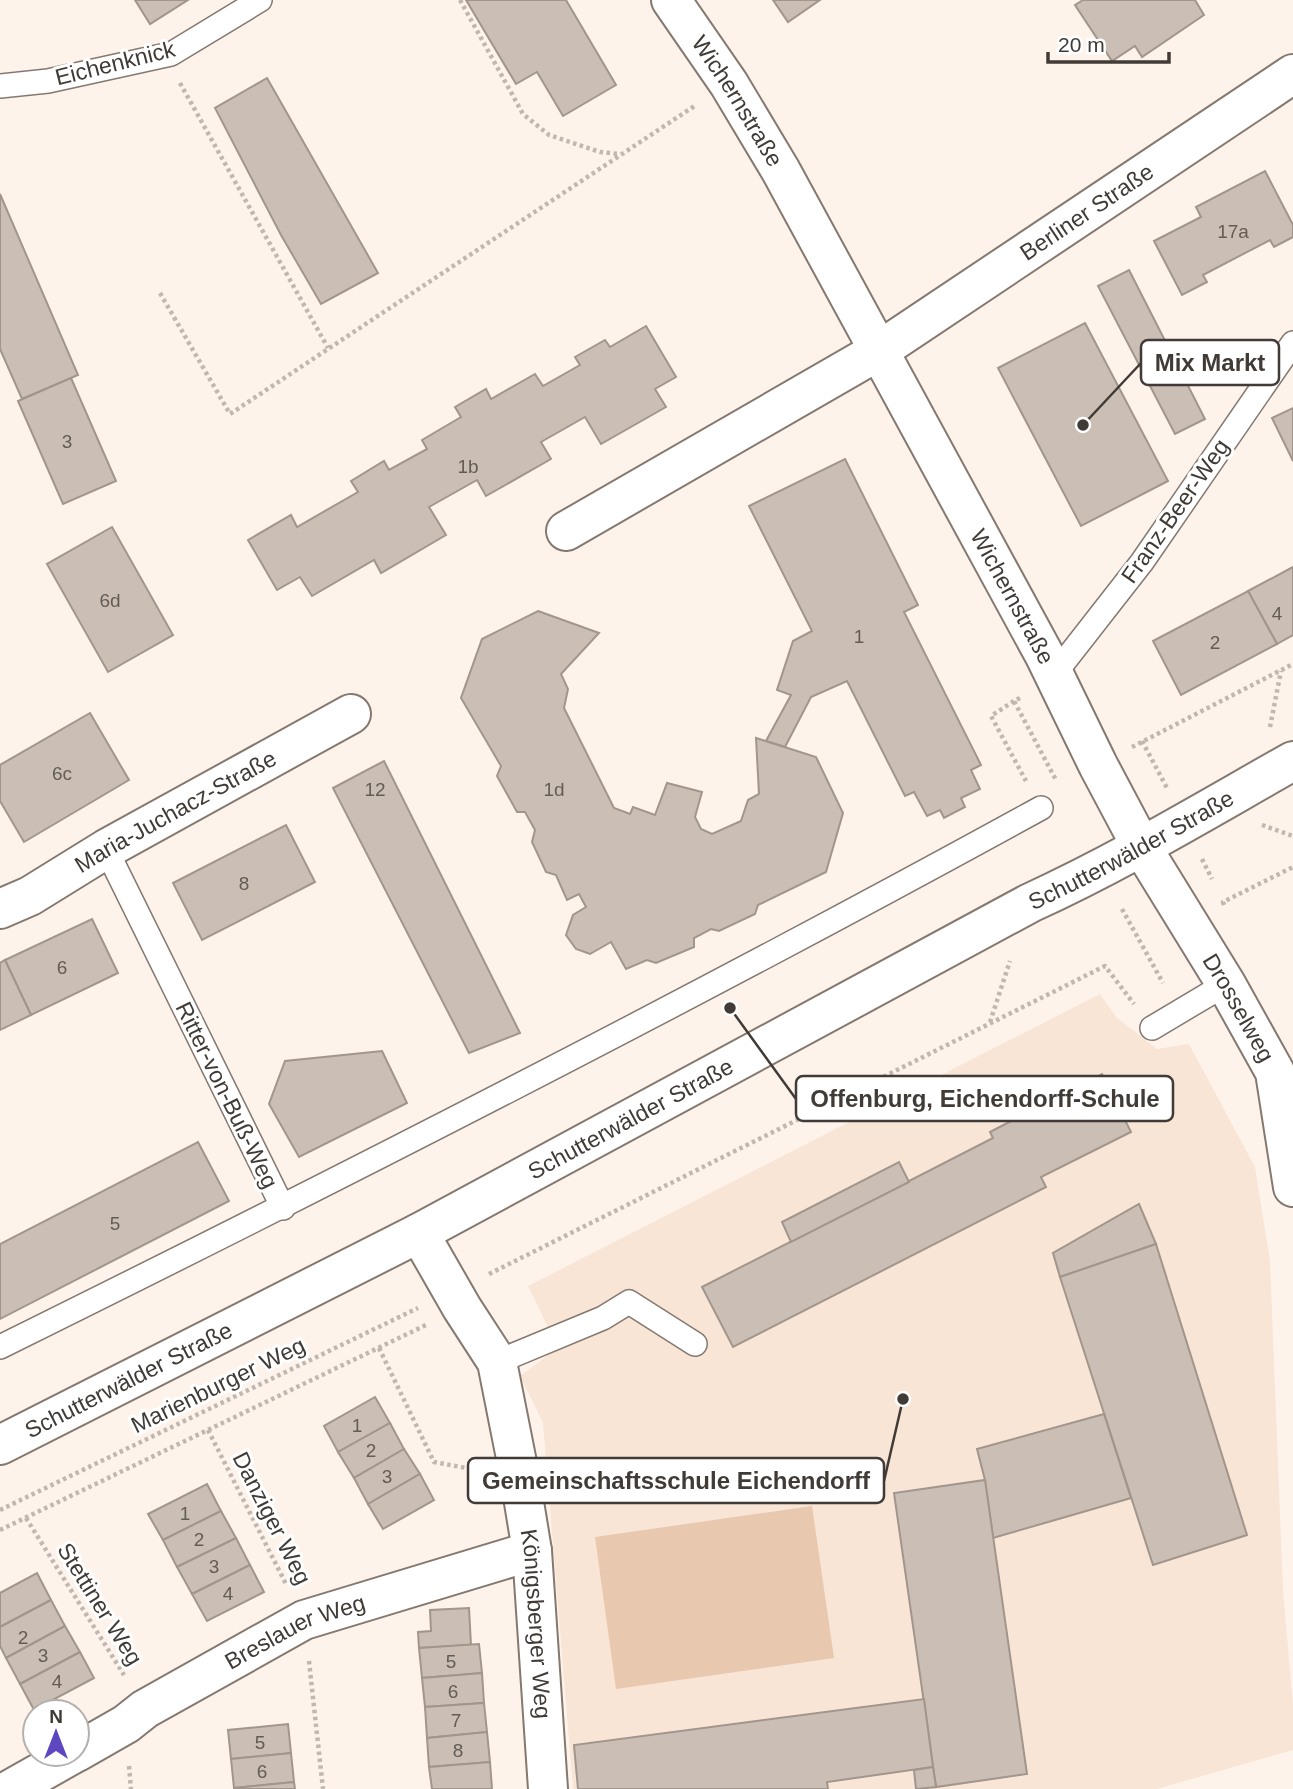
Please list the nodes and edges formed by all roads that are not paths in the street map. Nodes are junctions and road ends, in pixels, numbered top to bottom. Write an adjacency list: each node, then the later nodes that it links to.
1 (260, 0): 4 (lane, Eichenknick)
2 (671, 0): 6 (street, Wichernstraße)
3 (1293, 74): 6 (street, Berliner Straße)
4 (0, 86)
5 (1293, 343): 8 (lane, Franz-Beer-Weg)
6 (880, 350): 7 (street); 8 (street, Wichernstraße)
7 (566, 531)
8 (1053, 676): 12 (street, Wichernstraße)
9 (351, 714): 13 (street, Maria-Juchacz-Straße)
10 (1293, 761): 12 (street, Schutterwälder Straße)
11 (1041, 808): 19 (lane)
12 (1141, 846): 15 (street, Drosselweg); 20 (street, Schutterwälder Straße)
13 (106, 849): 14 (street, Maria-Juchacz-Straße); 19 (lane, Ritter-von-Buß-Weg)
14 (0, 909)
15 (1226, 984): 16 (lane); 17 (street, Drosselweg)
16 (1152, 1028)
17 (1284, 1072): 18 (street, Drosselweg)
18 (1293, 1187)
19 (283, 1208): 22 (lane, Ritter-von-Buß-Weg)
20 (419, 1233): 23 (street, Königsberger Weg); 24 (street, Schutterwälder Straße)
21 (695, 1344): 23 (lane)
22 (0, 1348)
23 (497, 1362): 25 (street, Königsberger Weg)
24 (0, 1445)
25 (532, 1551): 26 (street, Breslauer Weg); 29 (street, Königsberger Weg)
26 (91, 1744)
27 (48, 1768): 28 (street, Breslauer Weg)
28 (11, 1789)
29 (548, 1789)

